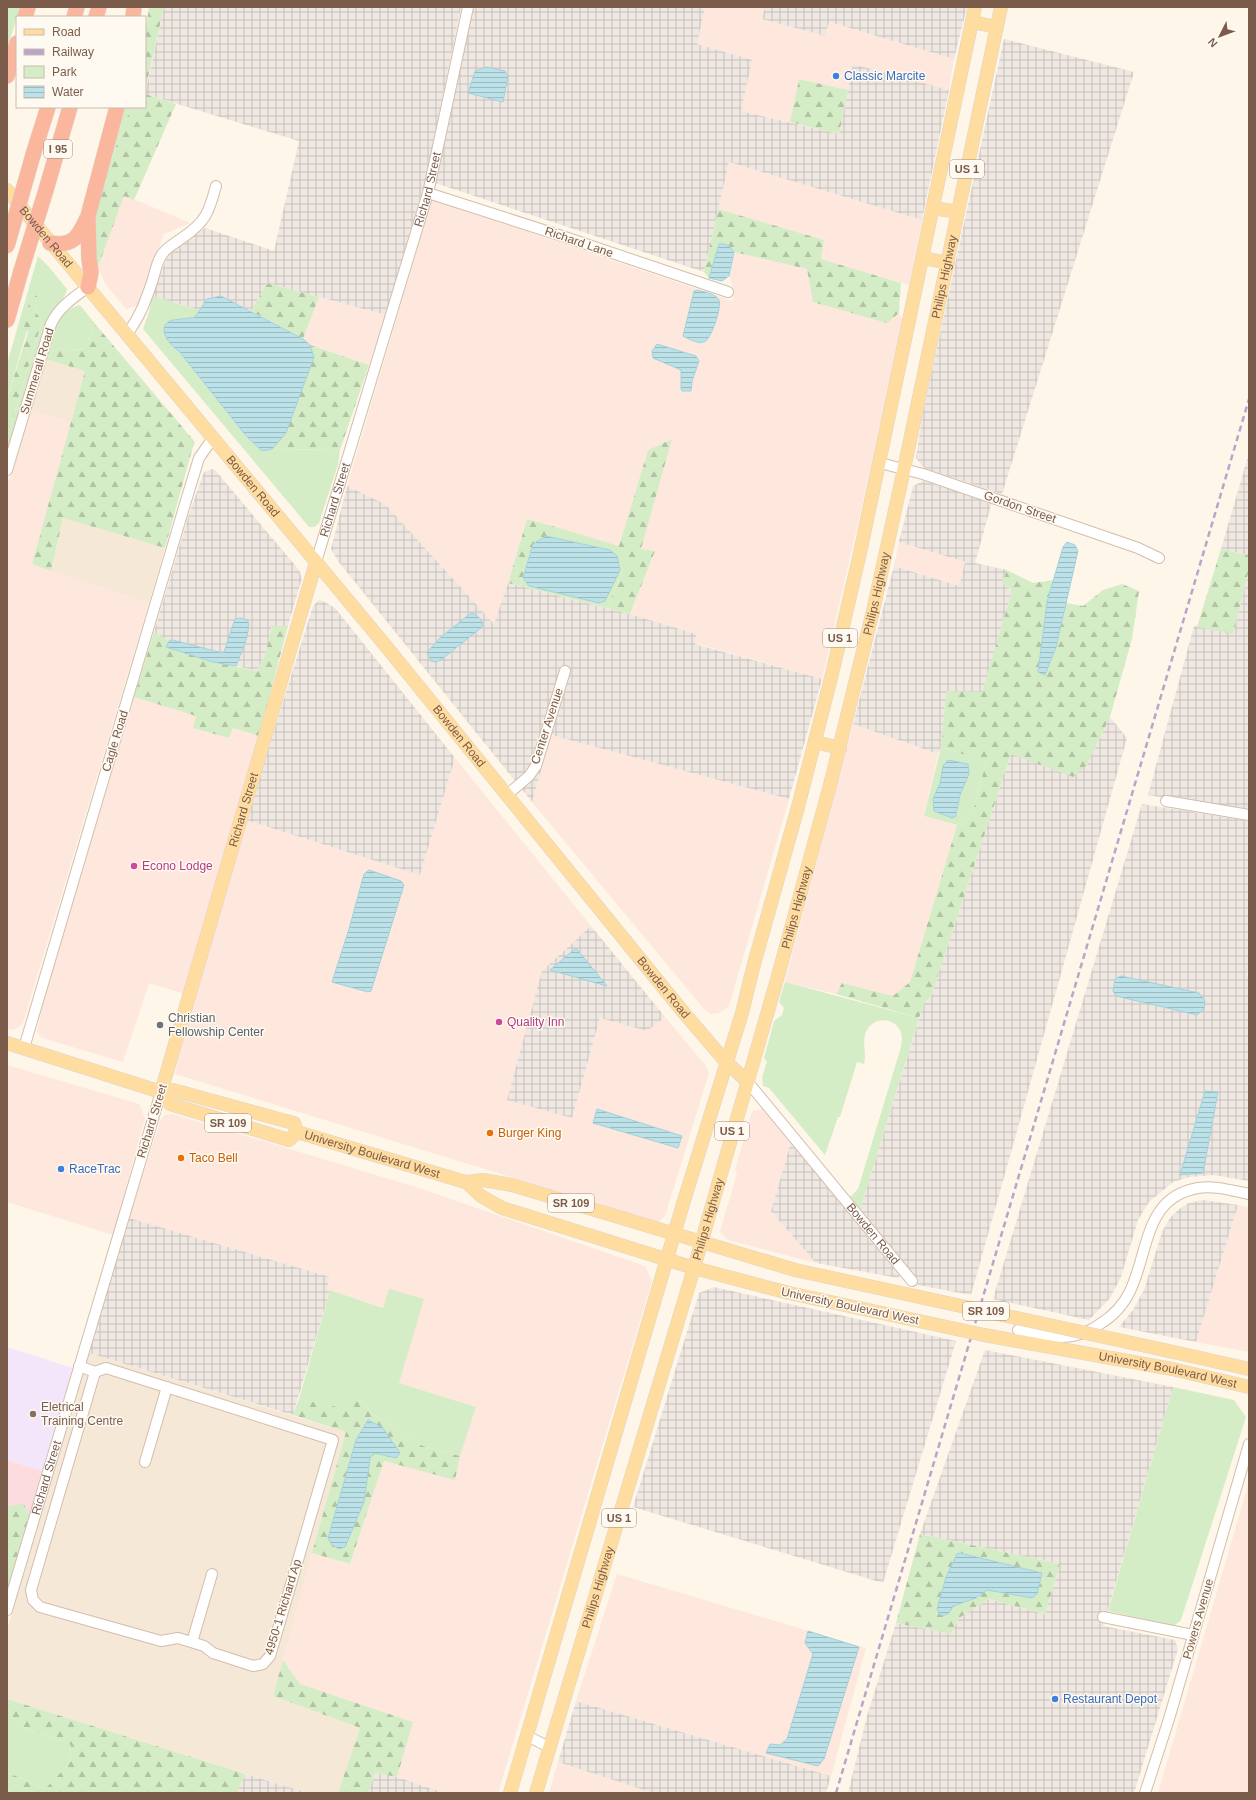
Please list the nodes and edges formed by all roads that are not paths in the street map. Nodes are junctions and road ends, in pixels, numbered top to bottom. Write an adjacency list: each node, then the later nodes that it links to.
1 (468, 7): 13 (street, Richard Street)
2 (975, 7): 4 (main road, US 1)
3 (1001, 7): 5 (main road, Philips Highway / US 1)
4 (972, 22): 5 (main road); 14 (main road, US 1)
5 (997, 27): 15 (main road, Philips Highway / US 1)
6 (16, 46): 7 (highway)
7 (7, 76)
8 (48, 108): 18 (highway, I 95, bridge)
9 (70, 108): 23 (highway, I 95, bridge)
10 (117, 108): 16 (highway)
11 (216, 186): 24 (street)
12 (7, 190): 17 (main road, Bowden Road)
13 (428, 194): 22 (street, Richard Lane); 30 (street, Richard Street)
14 (933, 208): 15 (main road); 19 (main road, US 1)
15 (958, 212): 20 (main road, Philips Highway / US 1)
16 (88, 216): 17 (highway); 21 (highway)
17 (50, 243): 21 (main road, Bowden Road)
18 (7, 246)
19 (923, 258): 20 (main road); 26 (main road, US 1)
20 (948, 263): 27 (main road, Philips Highway / US 1)
21 (88, 287): 24 (main road, Bowden Road); 28 (street, Summerall Road)
22 (728, 292)
23 (7, 320)
24 (127, 334): 25 (main road, Bowden Road)
25 (213, 438): 30 (main road, Bowden Road); 38 (street, Cagle Road)
26 (880, 463): 27 (street, Gordon Street); 32 (main road, US 1)
27 (904, 469): 29 (street, Gordon Street); 33 (main road, Philips Highway / US 1)
28 (7, 470)
29 (1159, 558)
30 (316, 562): 34 (main road, Bowden Road); 41 (main road, Richard Street)
31 (565, 671): 34 (street, Center Avenue)
32 (815, 742): 33 (main road); 39 (main road, US 1)
33 (840, 748): 40 (main road, Philips Highway / US 1)
34 (507, 795): 39 (main road, Bowden Road)
35 (1166, 800): 36 (street)
36 (1249, 816)
37 (7, 1043): 38 (main road, University Boulevard West / SR 109)
38 (24, 1048): 41 (main road, University Boulevard West / SR 109)
39 (726, 1062): 40 (main road, Bowden Road); 44 (main road, US 1)
40 (747, 1081): 45 (main road, Philips Highway / US 1); 48 (street, Bowden Road)
41 (161, 1092): 42 (main road, University Boulevard West / SR 109); 50 (street, Richard Street)
42 (466, 1182): 44 (main road, University Boulevard West / SR 109); 46 (main road, University Boulevard West / SR 109)
43 (1249, 1194): 49 (street)
44 (675, 1235): 45 (main road, University Boulevard West / SR 109); 46 (main road, US 1)
45 (700, 1242): 47 (main road, Philips Highway / US 1); 51 (main road, University Boulevard West / SR 109, bridge)
46 (668, 1260): 47 (main road, University Boulevard West / SR 109); 62 (main road, US 1)
47 (694, 1268): 54 (main road, University Boulevard West / SR 109, bridge); 63 (main road, Philips Highway / US 1)
48 (912, 1281)
49 (1018, 1330)
50 (79, 1366): 52 (street, 4950-1 Richard Ap); 58 (street, Richard Street)
51 (1249, 1369)
52 (95, 1372): 53 (street, 4950-1 Richard Ap); 61 (street, 4950-1 Richard Ap)
53 (167, 1387): 56 (street); 61 (street, 4950-1 Richard Ap)
54 (1249, 1387)
55 (1249, 1444): 60 (street, Powers Avenue)
56 (145, 1462)
57 (212, 1574): 61 (street)
58 (7, 1610)
59 (1103, 1617): 60 (street)
60 (1193, 1635): 66 (street, Powers Avenue)
61 (192, 1642)
62 (527, 1736): 63 (street); 64 (main road, US 1)
63 (549, 1747): 65 (main road, Philips Highway / US 1)
64 (510, 1793)
65 (536, 1793)
66 (1145, 1793)

